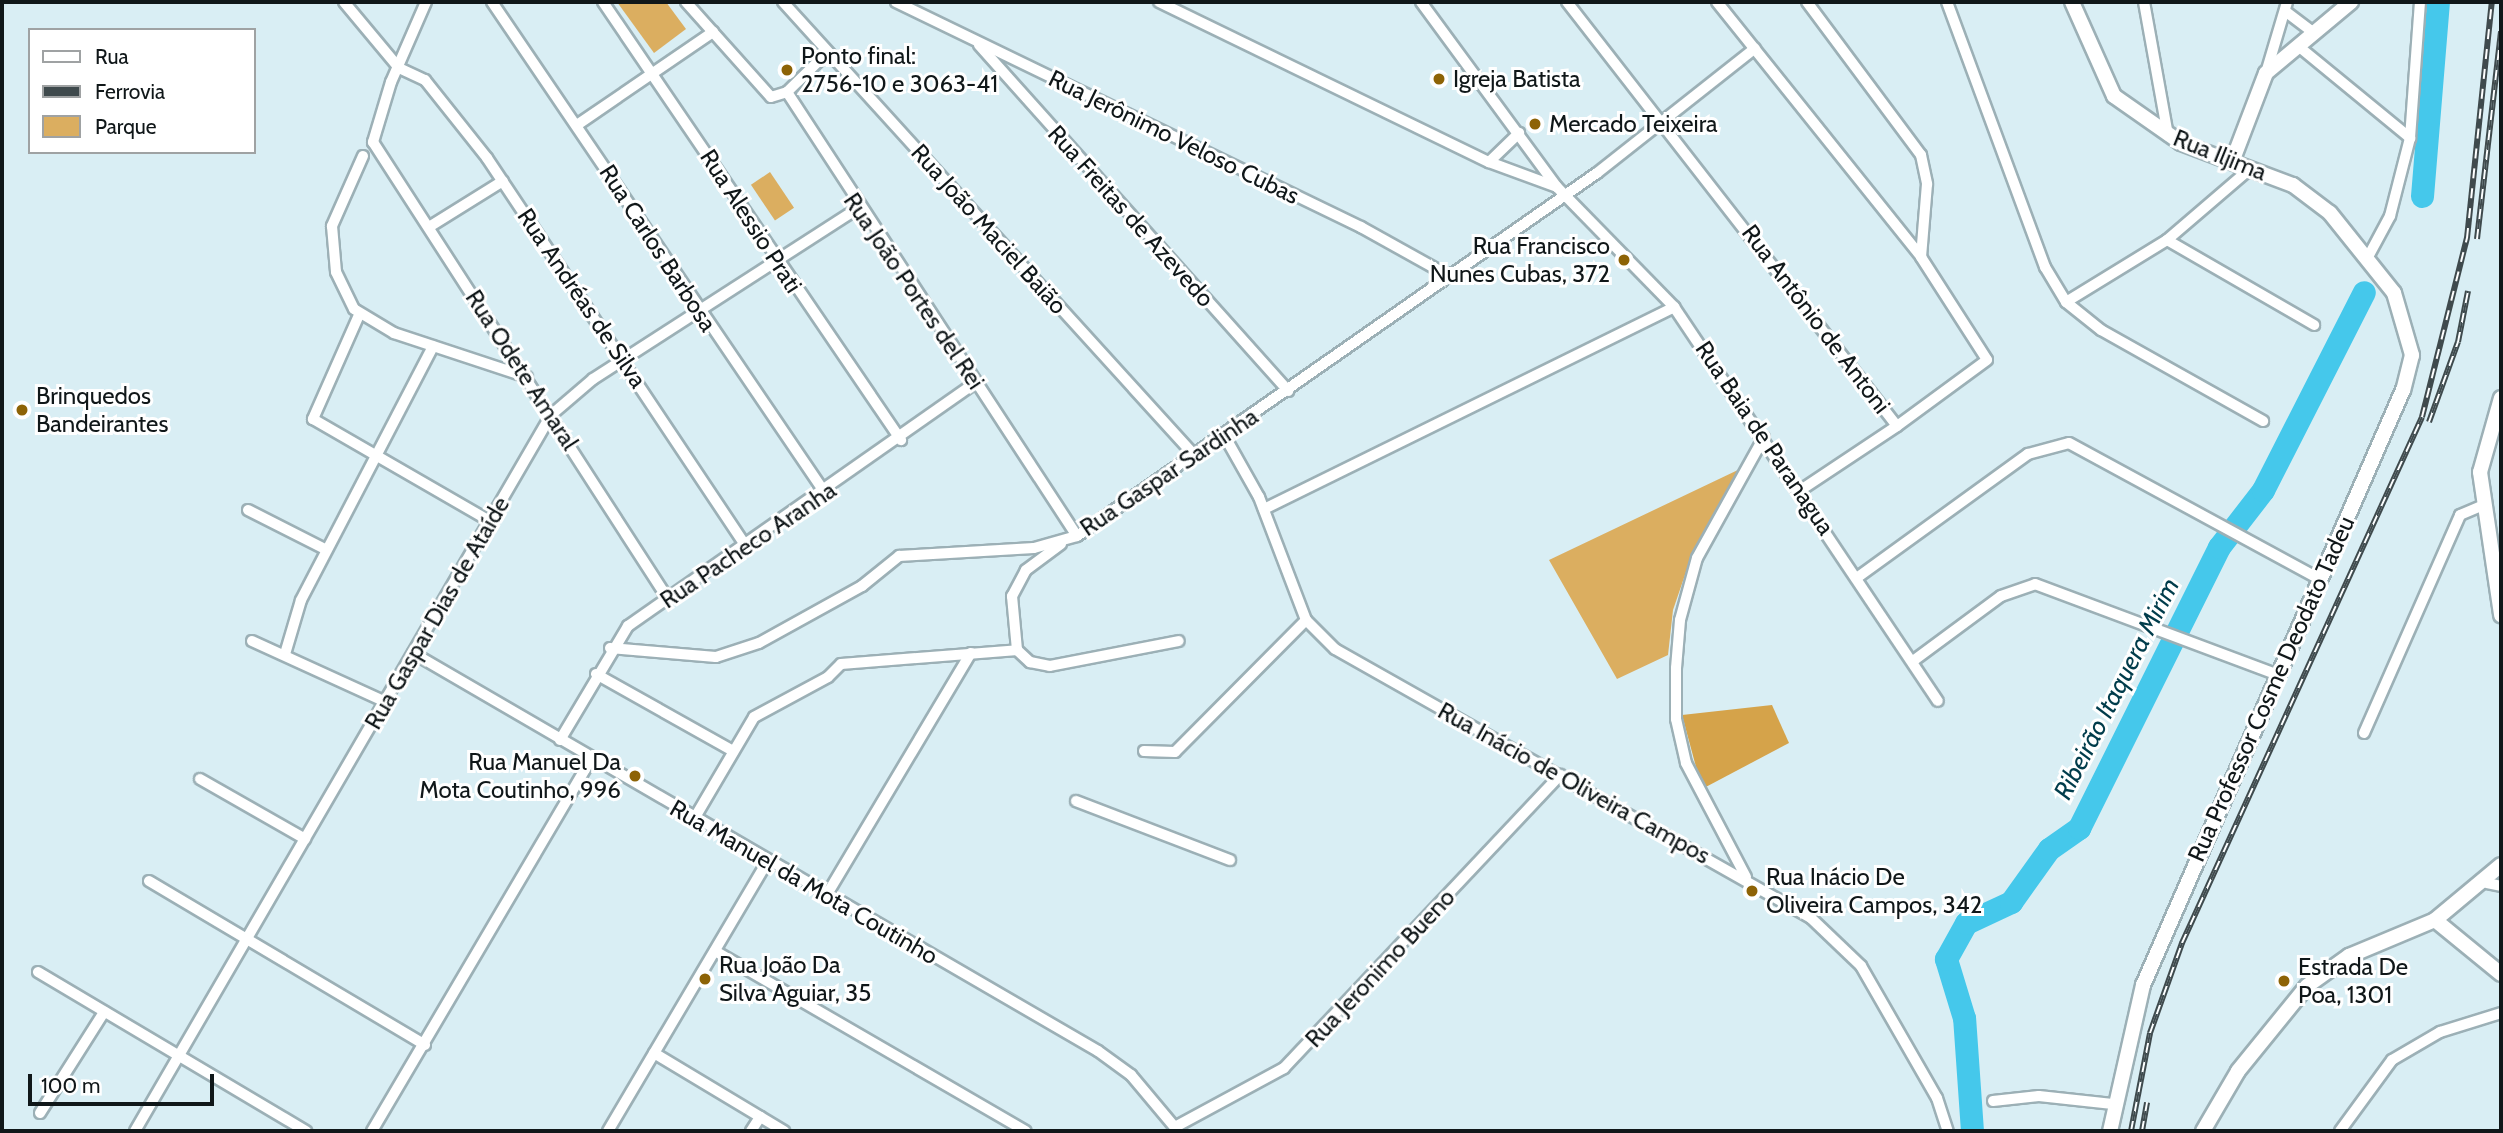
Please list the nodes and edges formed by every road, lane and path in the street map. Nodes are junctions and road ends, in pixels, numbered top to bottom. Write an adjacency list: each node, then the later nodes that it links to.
1 (344, 2): 25 (street)
2 (426, 2): 25 (street)
3 (492, 2): 30 (street, Rua Carlos Barbosa)
4 (603, 2): 26 (street, Rua Alessio Prati)
5 (686, 2): 20 (street)
6 (896, 2): 21 (street, Rua Jerônimo Veloso Cubas)
7 (1159, 2): 35 (street)
8 (1421, 2): 31 (street, Rua Baia de Paranagua)
9 (1567, 2): 29 (street, Rua Antônio de Antoni)
10 (1717, 2): 22 (street)
11 (1807, 2): 44 (street)
12 (1947, 2): 48 (street)
13 (2072, 2): 32 (main road, Rua Iljima)
14 (2144, 2): 32 (street)
15 (2351, 2): 19 (main road)
16 (2420, 2): 33 (street)
17 (786, 3): 24 (street, Rua João Maciel Baião)
18 (2286, 6): 19 (street); 27 (street)
19 (2316, 29): 23 (main road); 27 (main road)
20 (713, 32): 26 (street); 28 (street)
21 (975, 40): 47 (street, Rua Jerônimo Veloso Cubas); 57 (street, Rua Freitas de Azevedo)
22 (1755, 48): 29 (street, Rua Gaspar Sardinha); 44 (street)
23 (2303, 50): 27 (main road); 33 (street)
24 (828, 52): 28 (street); 67 (street, Rua João Maciel Baião)
25 (399, 68): 38 (street, Rua Andréas de Silva); 42 (street, Rua Odete Amaral)
26 (655, 74): 30 (street); 46 (street, Rua Alessio Prati)
27 (2264, 79): 36 (main road)
28 (787, 92): 41 (street, Rua João Portes del Rei)
29 (1663, 122): 40 (street, Rua Gaspar Sardinha); 61 (street, Rua Antônio de Antoni)
30 (578, 125): 50 (street, Rua Carlos Barbosa)
31 (1519, 133): 35 (street); 39 (street, Rua Baia de Paranagua)
32 (2168, 136): 36 (main road, Rua Iljima)
33 (2410, 138): 45 (street)
34 (363, 156): 51 (street)
35 (1489, 162): 39 (street)
36 (2232, 162): 37 (main road, Rua Iljima)
37 (2251, 168): 43 (street); 45 (main road, Rua Iljima)
38 (503, 181): 42 (street); 54 (street, Rua Andréas de Silva)
39 (1557, 187): 40 (street, Rua Baia de Paranagua)
40 (1565, 196): 47 (street, Rua Gaspar Sardinha); 49 (street, Rua Baia de Paranagua)
41 (858, 208): 46 (street, Rua Gaspar Dias de Ataíde); 56 (street, Rua João Portes del Rei)
42 (429, 227): 55 (street, Rua Odete Amaral)
43 (2167, 240): 48 (street); 52 (street)
44 (1921, 257): 61 (street)
45 (2368, 257): 81 (main road, Rua Professor Cosme Deodato Tadeu)
46 (777, 259): 50 (street, Rua Gaspar Dias de Ataíde); 65 (street, Rua Alessio Prati)
47 (1450, 276): 57 (street, Rua Gaspar Sardinha)
48 (2066, 302): 60 (street)
49 (1674, 307): 63 (street, Rua Baia de Paranagua); 72 (street)
50 (699, 309): 54 (street, Rua Gaspar Dias de Ataíde); 70 (street, Rua Carlos Barbosa)
51 (359, 315): 53 (street); 68 (street)
52 (2314, 325)
53 (433, 346): 55 (street); 68 (street)
54 (624, 360): 59 (street, Rua Gaspar Dias de Ataíde); 77 (street, Rua Andréas de Silva)
55 (527, 377): 59 (street, Rua Odete Amaral)
56 (975, 383): 65 (street, Rua Pacheco Aranha); 75 (street, Rua João Portes del Rei)
57 (1288, 391): 62 (street, Rua Gaspar Sardinha)
58 (2501, 398): 64 (main road)
59 (551, 415): 74 (street, Rua Gaspar Dias de Ataíde); 82 (street, Rua Odete Amaral)
60 (2263, 421)
61 (1897, 426): 69 (street, Rua Antônio de Antoni)
62 (1224, 435): 67 (street, Rua Gaspar Sardinha); 72 (street)
63 (1764, 437): 69 (street, Rua Baia de Paranagua); 110 (street)
64 (2486, 438): 66 (street); 71 (main road)
65 (901, 440): 70 (street, Rua Pacheco Aranha)
66 (2501, 441)
67 (1195, 456): 75 (street, Rua Gaspar Sardinha)
68 (375, 459): 74 (street); 78 (street)
69 (1801, 489): 79 (street, Rua Baia de Paranagua)
70 (825, 494): 77 (street, Rua Pacheco Aranha)
71 (2483, 505): 80 (main road); 97 (street)
72 (1264, 509): 84 (street)
73 (248, 510): 78 (street)
74 (490, 521): 89 (street, Rua Gaspar Dias de Ataíde)
75 (1077, 536): 76 (street, Rua Gaspar Sardinha)
76 (1062, 543): 87 (street, Rua Gaspar Sardinha); 88 (street)
77 (746, 546): 82 (street, Rua Pacheco Aranha)
78 (325, 550): 91 (street)
79 (1858, 577): 81 (street); 92 (street, Rua Baia de Paranagua)
80 (2498, 577): 83 (main road)
81 (2320, 579): 94 (main road, Rua Professor Cosme Deodato Tadeu)
82 (668, 598): 87 (street, Rua Pacheco Aranha)
83 (2501, 615)
84 (1306, 620): 100 (street); 102 (street, Rua Inácio de Oliveira Campos)
85 (1179, 640): 88 (street)
86 (252, 641): 91 (street)
87 (610, 648): 93 (street, Rua Pacheco Aranha)
88 (1017, 650): 90 (street)
89 (413, 653): 96 (street, Rua Gaspar Dias de Ataíde); 98 (street, Rua Manuel da Mota Coutinho)
90 (971, 653): 99 (street); 113 (street)
91 (285, 654): 96 (street)
92 (1913, 661): 94 (street); 95 (street, Rua Baia de Paranagua)
93 (596, 674): 98 (street, Rua Pacheco Aranha); 99 (street)
94 (2277, 675): 125 (main road, Rua Professor Cosme Deodato Tadeu)
95 (1938, 701)
96 (386, 702): 106 (street, Rua Gaspar Dias de Ataíde)
97 (2364, 733)
98 (560, 740): 101 (street, Rua Manuel da Mota Coutinho)
99 (733, 751): 105 (street)
100 (1144, 751)
101 (591, 759): 105 (street, Rua Manuel da Mota Coutinho); 121 (street)
102 (1560, 775): 110 (street, Rua Inácio de Oliveira Campos); 128 (street, Rua Jeronimo Bueno)
103 (200, 779): 106 (street)
104 (1076, 801): 107 (street)
105 (694, 820): 108 (street, Rua Manuel da Mota Coutinho)
106 (305, 839): 115 (street, Rua Gaspar Dias de Ataíde)
107 (1230, 860)
108 (767, 862): 113 (street, Rua Manuel da Mota Coutinho); 116 (street)
109 (2501, 866): 112 (main road)
110 (1746, 877): 136 (street, Rua Inácio de Oliveira Campos)
111 (149, 881): 115 (street)
112 (2494, 884): 114 (main road)
113 (826, 896): 128 (street, Rua Manuel da Mota Coutinho)
114 (2435, 919): 118 (main road); 138 (main road)
115 (246, 939): 121 (street); 123 (street, Rua Gaspar Dias de Ataíde)
116 (715, 951): 122 (street); 135 (street)
117 (38, 972): 119 (street)
118 (2501, 974)
119 (104, 1012): 123 (street); 126 (street)
120 (2501, 1013): 139 (street)
121 (425, 1045): 131 (street)
122 (654, 1053): 127 (street); 132 (street)
123 (179, 1056): 129 (street, Rua Gaspar Dias de Ataíde); 130 (street)
124 (1993, 1101): 125 (street)
125 (2113, 1104): 137 (main road, Rua Professor Cosme Deodato Tadeu)
126 (40, 1113)
127 (760, 1117): 133 (street); 134 (street)
128 (1176, 1129)
129 (135, 1131)
130 (306, 1131)
131 (372, 1131)
132 (608, 1131)
133 (751, 1131)
134 (784, 1131)
135 (1026, 1131)
136 (1948, 1131)
137 (2110, 1131)
138 (2203, 1131)
139 (2340, 1131)

